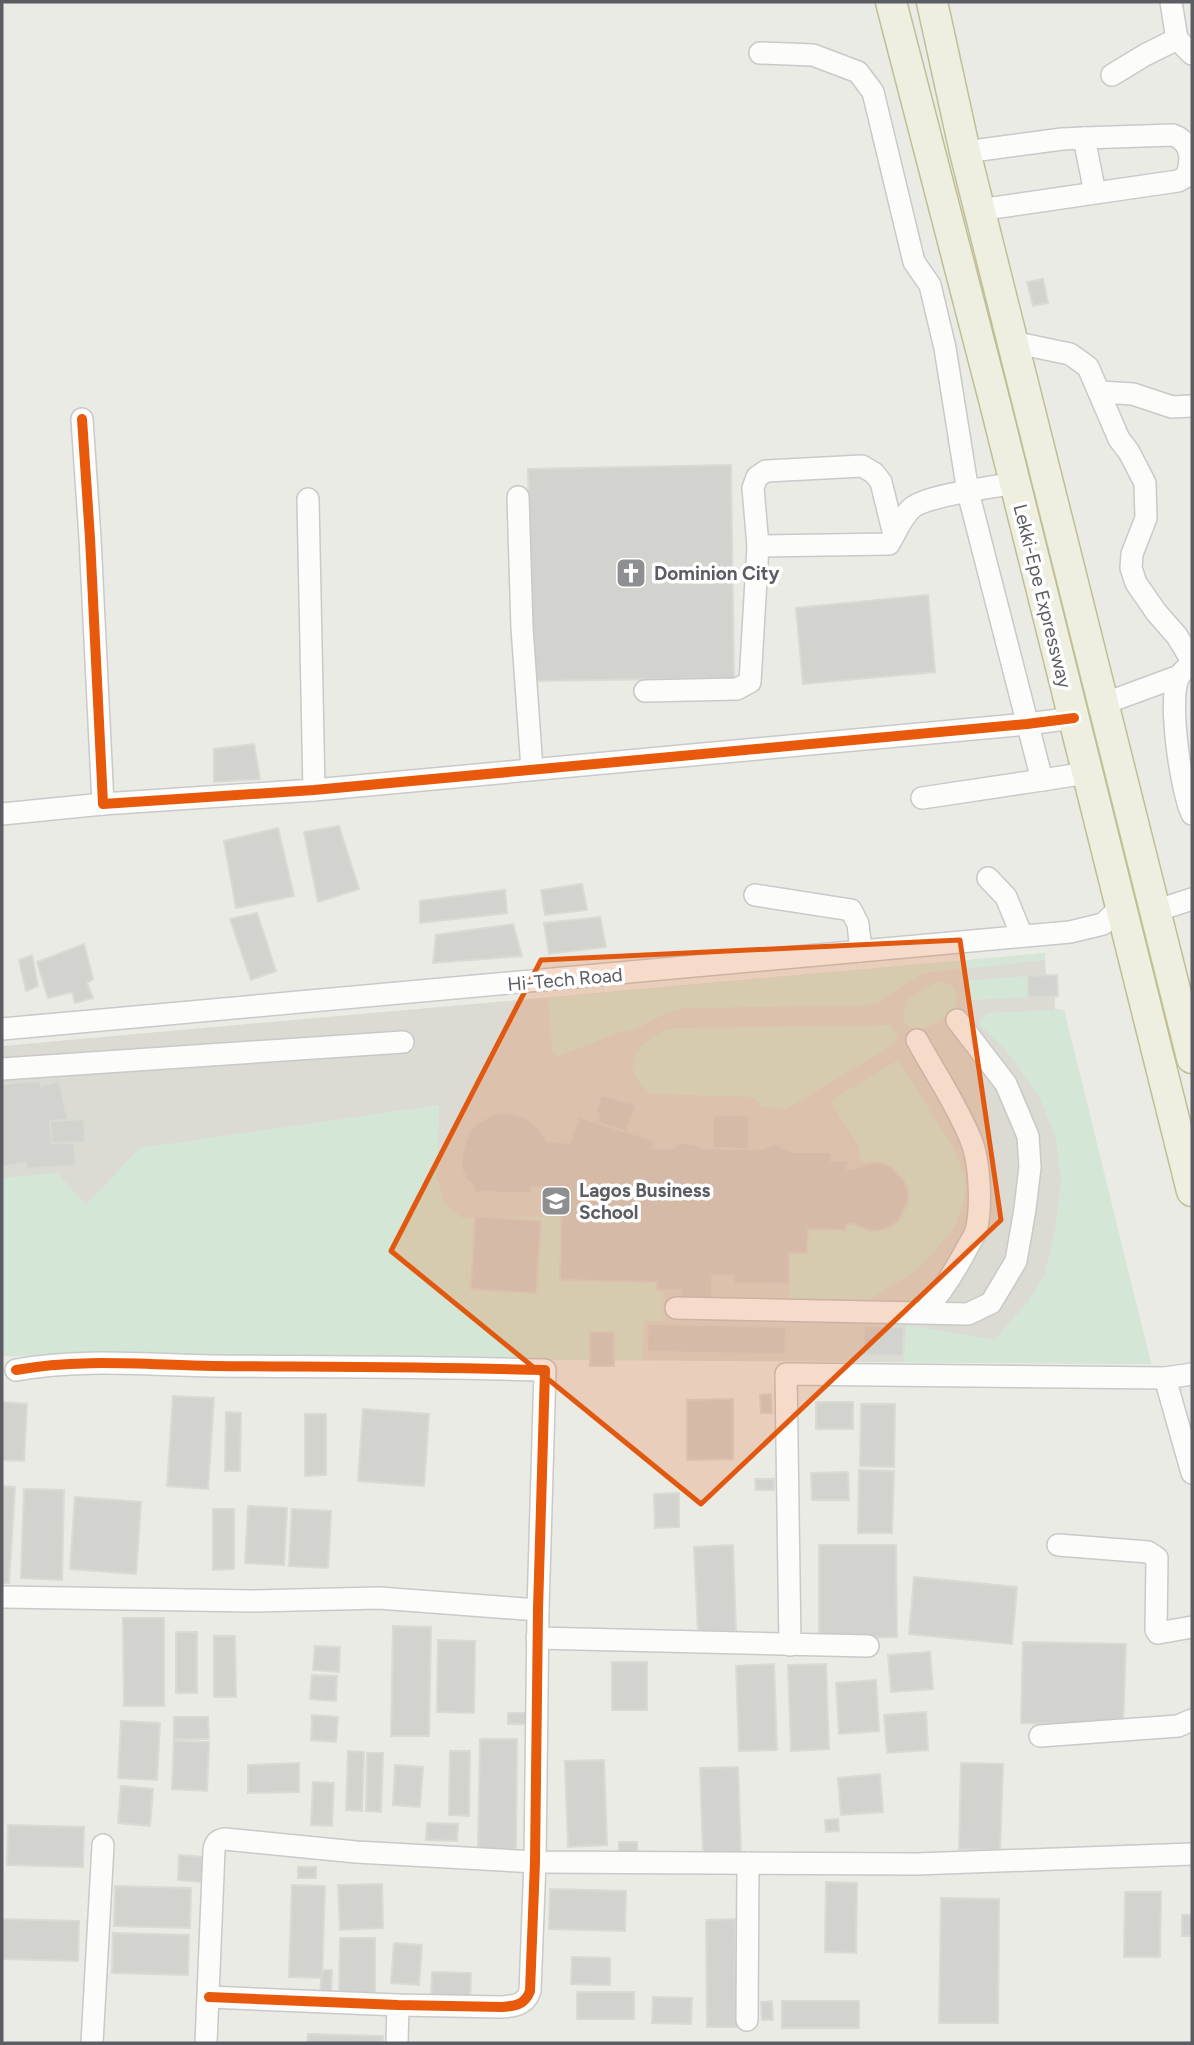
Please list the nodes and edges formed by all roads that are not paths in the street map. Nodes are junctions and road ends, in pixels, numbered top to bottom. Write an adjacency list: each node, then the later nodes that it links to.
1 (891, 2): 16 (highway, Lekki-Epe Expressway)
2 (932, 2): 9 (highway, Lekki-Epe Expressway)
3 (1171, 2): 4 (street)
4 (1177, 39): 6 (street); 7 (street)
5 (760, 53): 17 (street)
6 (1192, 54)
7 (1112, 75)
8 (1084, 138): 9 (street); 10 (street); 10 (street)
9 (965, 152): 11 (highway, Lekki-Epe Expressway)
10 (1095, 193): 11 (street)
11 (979, 210): 12 (highway, Lekki-Epe Expressway)
12 (1012, 342): 13 (street); 24 (highway, Lekki-Epe Expressway)
13 (1100, 392): 14 (street); 22 (street)
14 (1192, 406)
15 (82, 419): 32 (street)
16 (1015, 483): 17 (street); 25 (highway, Lekki-Epe Expressway)
17 (968, 492): 20 (street); 26 (street)
18 (518, 497): 27 (street)
19 (307, 499): 30 (street)
20 (894, 535): 21 (street); 21 (street)
21 (758, 546): 23 (street)
22 (1188, 666): 24 (street); 34 (street)
23 (645, 691)
24 (1103, 704): 39 (highway, Lekki-Epe Expressway)
25 (1074, 718): 26 (street); 28 (highway, Lekki-Epe Expressway)
26 (1027, 724): 27 (street); 29 (street)
27 (532, 769): 30 (street)
28 (1087, 773): 29 (street); 38 (highway, Lekki-Epe Expressway)
29 (1042, 780): 31 (street)
30 (314, 790): 32 (street)
31 (922, 797)
32 (103, 804): 33 (street)
33 (2, 814)
34 (1192, 814)
35 (988, 878): 40 (street)
36 (755, 895): 41 (street)
37 (1192, 900): 39 (street)
38 (1120, 908): 40 (street, Hi-Tech Road); 48 (highway, Lekki-Epe Expressway)
39 (1155, 911): 46 (highway, Lekki-Epe Expressway)
40 (1022, 936): 41 (street, Hi-Tech Road)
41 (861, 951): 43 (street, Hi-Tech Road)
42 (957, 1020): 50 (street)
43 (2, 1029)
44 (917, 1040): 50 (street)
45 (403, 1042): 47 (street)
46 (1192, 1058)
47 (2, 1069)
48 (1192, 1191)
49 (676, 1308): 50 (street)
50 (923, 1312)
51 (16, 1370): 57 (street)
52 (1192, 1374): 53 (street)
53 (1165, 1378): 54 (street); 60 (street)
54 (1192, 1474)
55 (1058, 1545): 58 (street)
56 (2, 1597): 57 (street)
57 (538, 1610): 59 (street)
58 (1192, 1627)
59 (537, 1638): 60 (street); 66 (street)
60 (790, 1645): 61 (street)
61 (868, 1646)
62 (1192, 1720): 63 (street)
63 (1040, 1736)
64 (103, 1845): 71 (street)
65 (1192, 1854): 67 (street)
66 (535, 1862): 67 (street); 68 (street); 69 (street)
67 (748, 1863): 70 (street)
68 (209, 1997): 69 (street); 72 (street)
69 (398, 2006): 73 (street)
70 (747, 2020)
71 (92, 2043)
72 (206, 2043)
73 (397, 2043)

